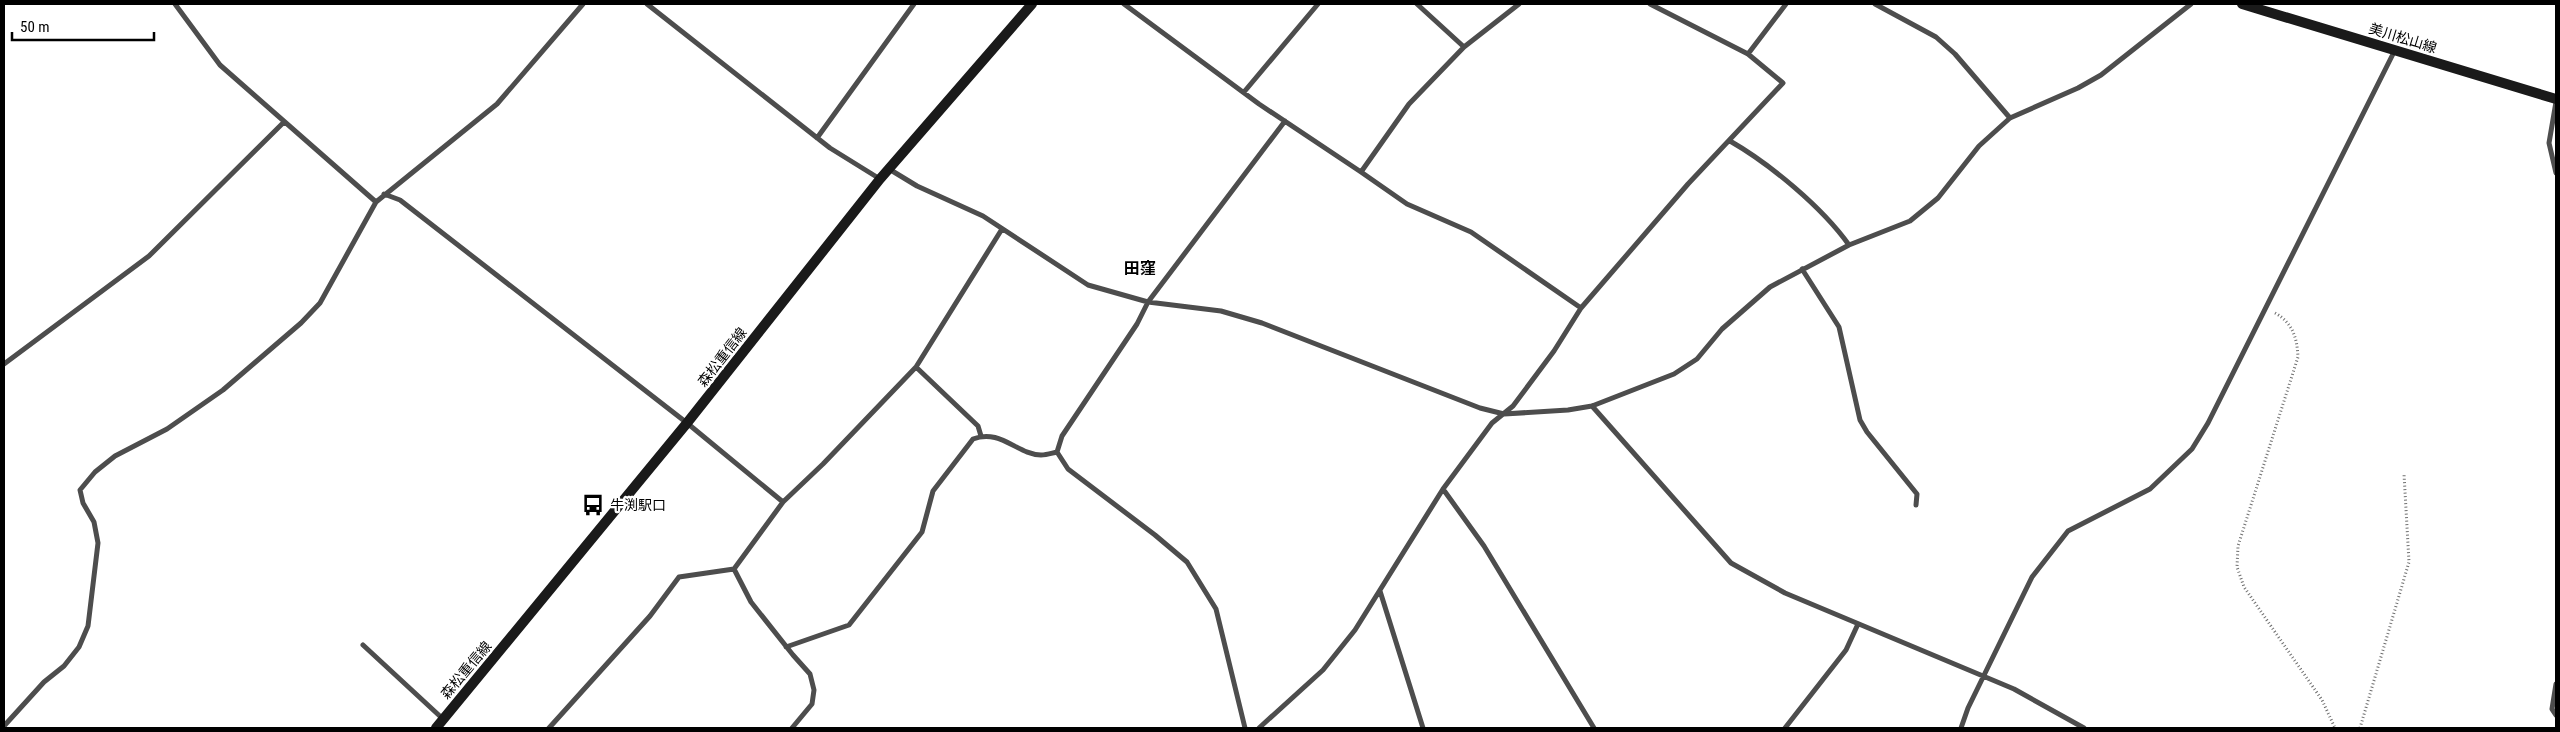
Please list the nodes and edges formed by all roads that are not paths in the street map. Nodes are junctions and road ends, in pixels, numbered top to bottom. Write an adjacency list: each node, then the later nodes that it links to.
1 (175, 4): 22 (street)
2 (583, 4): 29 (street)
3 (647, 4): 23 (street)
4 (914, 4): 23 (street)
5 (1032, 4): 25 (main road, 森松重信線)
6 (1124, 4): 18 (street)
7 (1318, 4): 18 (street)
8 (1416, 4): 15 (street)
9 (1519, 4): 15 (street)
10 (1650, 4): 17 (street)
11 (1786, 4): 17 (street)
12 (1876, 4): 20 (street)
13 (2191, 4): 20 (street)
14 (2242, 4): 16 (main road, 美川松山線)
15 (1464, 47): 26 (street)
16 (2395, 50): 19 (main road, 美川松山線); 51 (street)
17 (1748, 54): 24 (street)
18 (1244, 92): 21 (street)
19 (2556, 100): 27 (street)
20 (2010, 118): 32 (street)
21 (1285, 121): 26 (street); 34 (street)
22 (284, 122): 30 (street); 36 (street)
23 (818, 138): 28 (street)
24 (1730, 141): 32 (street); 35 (street)
25 (889, 169): 28 (main road, 森松重信線); 31 (street)
26 (1361, 172): 35 (street)
27 (2556, 173)
28 (880, 179): 40 (main road, 森松重信線)
29 (384, 194): 30 (street); 40 (street)
30 (376, 202): 55 (street)
31 (1002, 229): 34 (street); 37 (street)
32 (1849, 245): 33 (street)
33 (1802, 269): 38 (street); 45 (street)
34 (1148, 302): 39 (street); 42 (street)
35 (1581, 308): 39 (street)
36 (4, 364)
37 (916, 367): 41 (street); 44 (street)
38 (1592, 406): 39 (street); 48 (street)
39 (1504, 414): 43 (street)
40 (687, 423): 44 (street); 54 (main road, 森松重信線)
41 (981, 436): 42 (street); 50 (street)
42 (1057, 452): 59 (street)
43 (1443, 490): 47 (street); 62 (street)
44 (783, 502): 46 (street)
45 (1916, 505)
46 (734, 569): 50 (street); 57 (street)
47 (1380, 591): 60 (street); 61 (street)
48 (1858, 624): 51 (street); 63 (street)
49 (363, 644): 54 (street)
50 (786, 647): 58 (street)
51 (1983, 677): 64 (street); 65 (street)
52 (2556, 684): 53 (street)
53 (2556, 715)
54 (443, 719): 56 (main road, 森松重信線)
55 (4, 726)
56 (436, 728)
57 (549, 728)
58 (792, 728)
59 (1245, 728)
60 (1259, 728)
61 (1423, 728)
62 (1594, 728)
63 (1785, 728)
64 (1960, 728)
65 (2084, 728)

